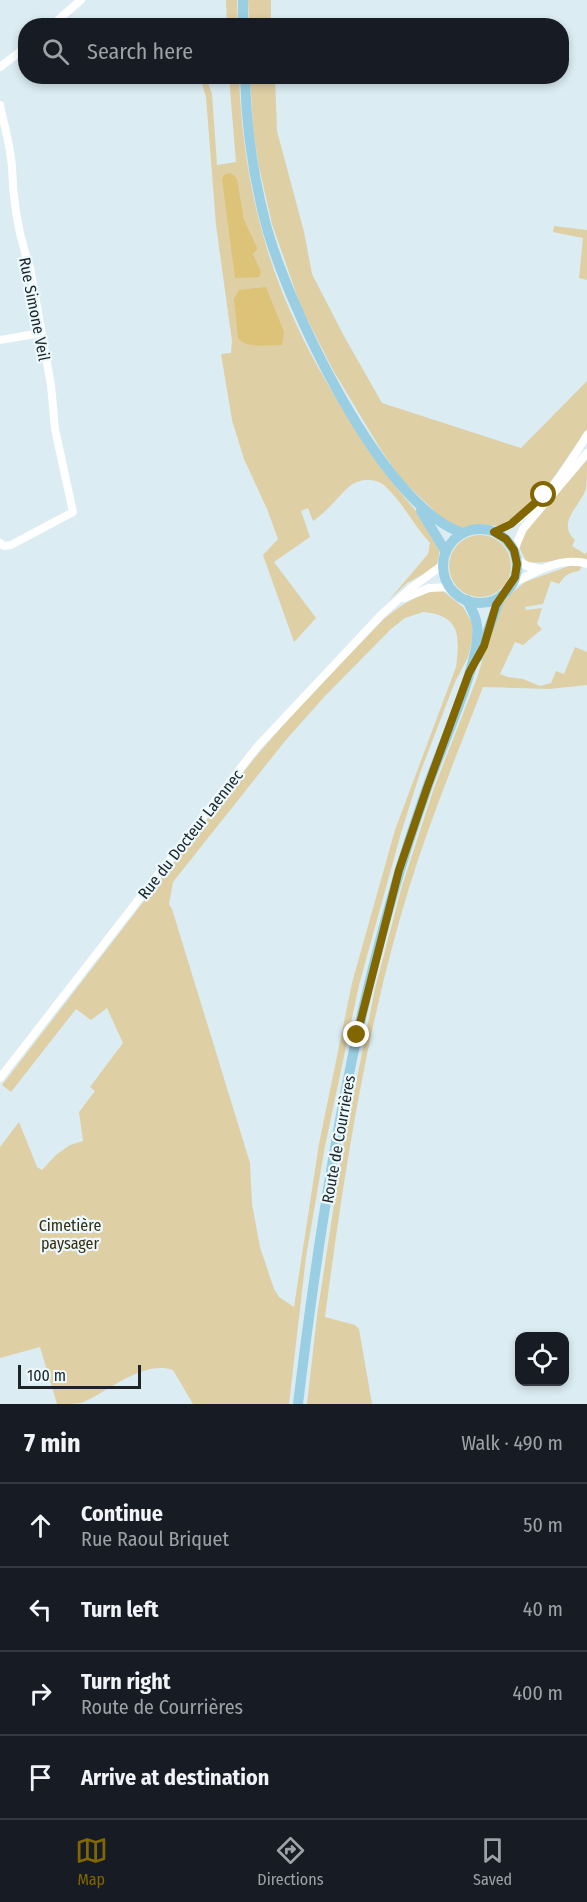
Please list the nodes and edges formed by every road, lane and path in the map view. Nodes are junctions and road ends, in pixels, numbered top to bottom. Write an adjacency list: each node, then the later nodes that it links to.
1 (81, 0): 3 (street)
2 (243, 0): 4 (main road)
3 (60, 18)
4 (243, 18)
5 (18, 53): 6 (street)
6 (0, 67)
7 (245, 84): 13 (main road)
8 (0, 105): 9 (street, Rue Simone Veil)
9 (41, 333): 10 (street); 16 (street, Rue Simone Veil)
10 (0, 340)
11 (587, 435): 14 (street)
12 (587, 453): 18 (street)
13 (415, 502): 15 (main road); 17 (main road)
14 (494, 532): 15 (main road); 18 (main road)
15 (463, 533): 17 (main road)
16 (0, 543)
17 (446, 552): 19 (main road)
18 (515, 555): 21 (street); 22 (main road)
19 (444, 564): 23 (main road); 26 (street, Rue du Docteur Laennec)
20 (587, 564): 21 (street)
21 (541, 570): 22 (street)
22 (512, 584): 24 (main road)
23 (451, 587): 25 (main road); 26 (street, Rue du Docteur Laennec)
24 (501, 596): 25 (main road); 27 (main road, Route de Courrières)
25 (467, 600): 27 (main road, Route de Courrières)
26 (395, 602): 28 (street, Rue du Docteur Laennec)
27 (469, 673): 29 (main road, Route de Courrières)
28 (0, 1078)
29 (298, 1404)

